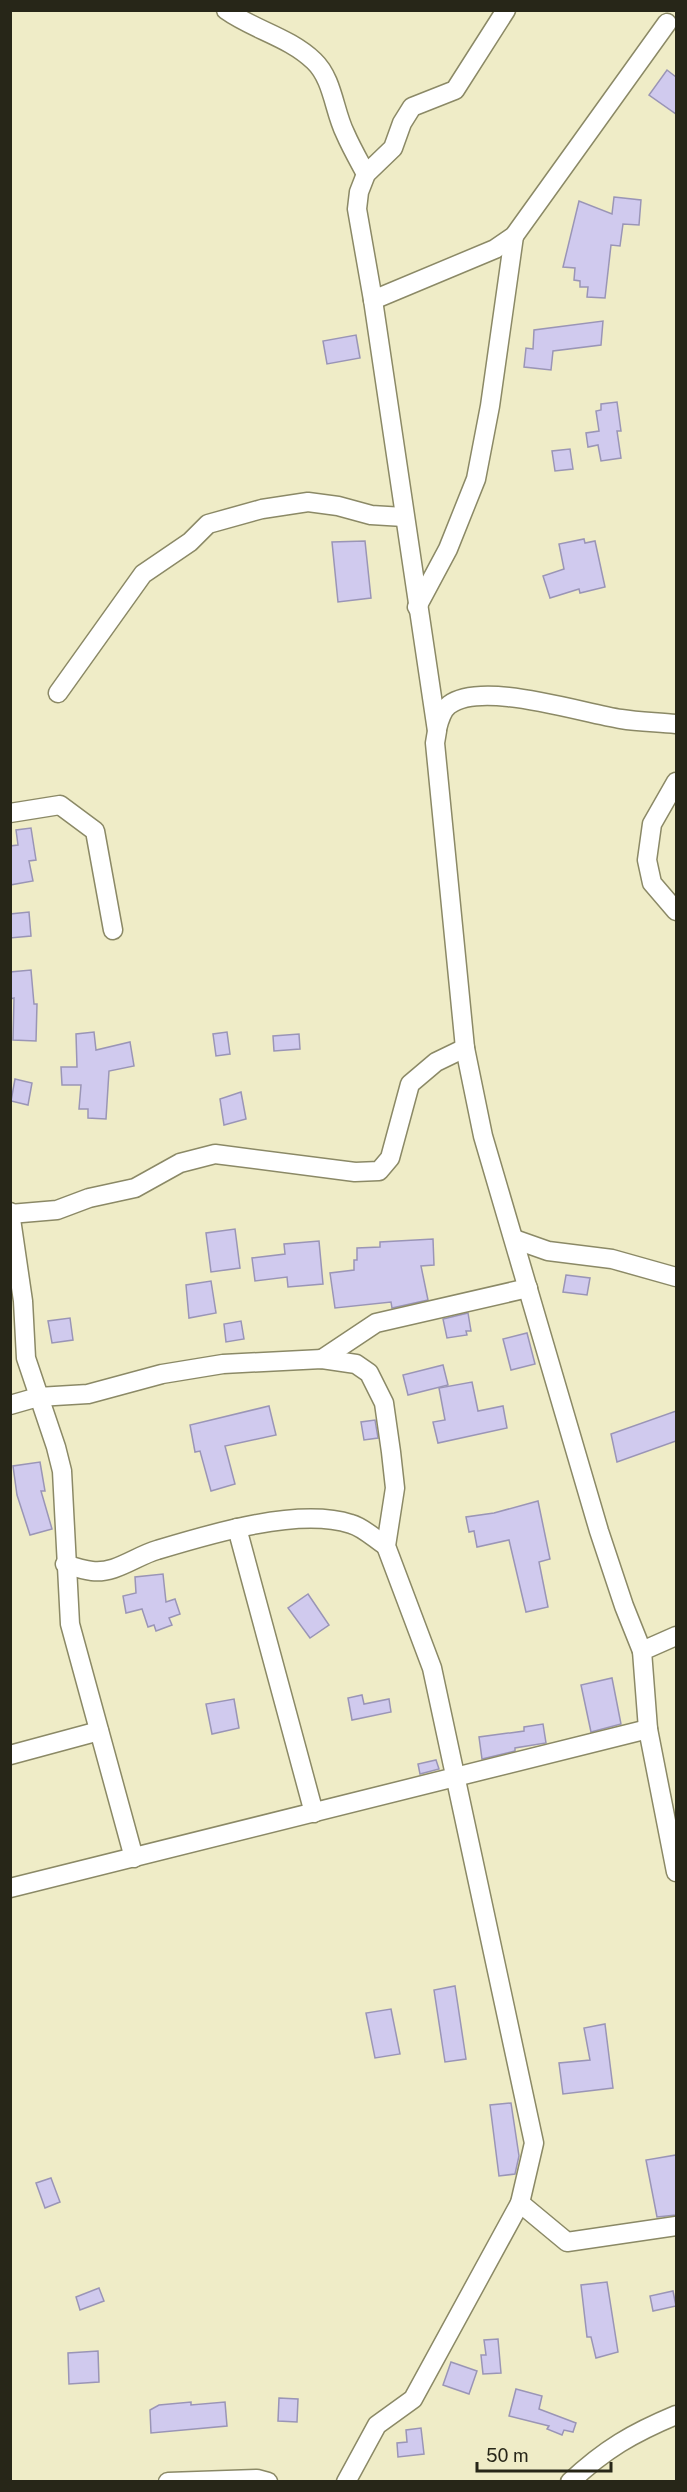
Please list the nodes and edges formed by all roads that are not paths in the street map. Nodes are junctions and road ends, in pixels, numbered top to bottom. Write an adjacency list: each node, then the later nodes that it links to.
1 (226, 10): 4 (street)
2 (506, 10): 4 (street)
3 (668, 23): 5 (street)
4 (366, 174): 6 (street)
5 (514, 236): 6 (street); 8 (street)
6 (373, 300): 7 (street)
7 (404, 517): 8 (street); 9 (street)
8 (417, 607): 11 (street)
9 (58, 693)
10 (676, 724): 11 (street)
11 (437, 731): 16 (street)
12 (676, 782): 14 (street)
13 (10, 813): 15 (street)
14 (676, 911)
15 (113, 930)
16 (465, 1048): 17 (street); 18 (street)
17 (11, 1213): 22 (street)
18 (514, 1239): 19 (street); 20 (street)
19 (676, 1276)
20 (528, 1288): 21 (street); 28 (street)
21 (322, 1359): 22 (street); 25 (street)
22 (38, 1397): 23 (street); 26 (street)
23 (10, 1406)
24 (237, 1528): 25 (street); 26 (street); 33 (street)
25 (386, 1546): 32 (street)
26 (65, 1564): 30 (street)
27 (676, 1636): 28 (street)
28 (642, 1651): 29 (street)
29 (648, 1730): 32 (street); 35 (street)
30 (99, 1731): 31 (street); 34 (street)
31 (10, 1755)
32 (456, 1778): 33 (street); 37 (street)
33 (314, 1813): 34 (street)
34 (134, 1858): 36 (street)
35 (676, 1872)
36 (10, 1888)
37 (520, 2203): 38 (street); 42 (street)
38 (676, 2226)
39 (676, 2415): 43 (street)
40 (168, 2481): 41 (street)
41 (268, 2481)
42 (346, 2481)
43 (570, 2481)

